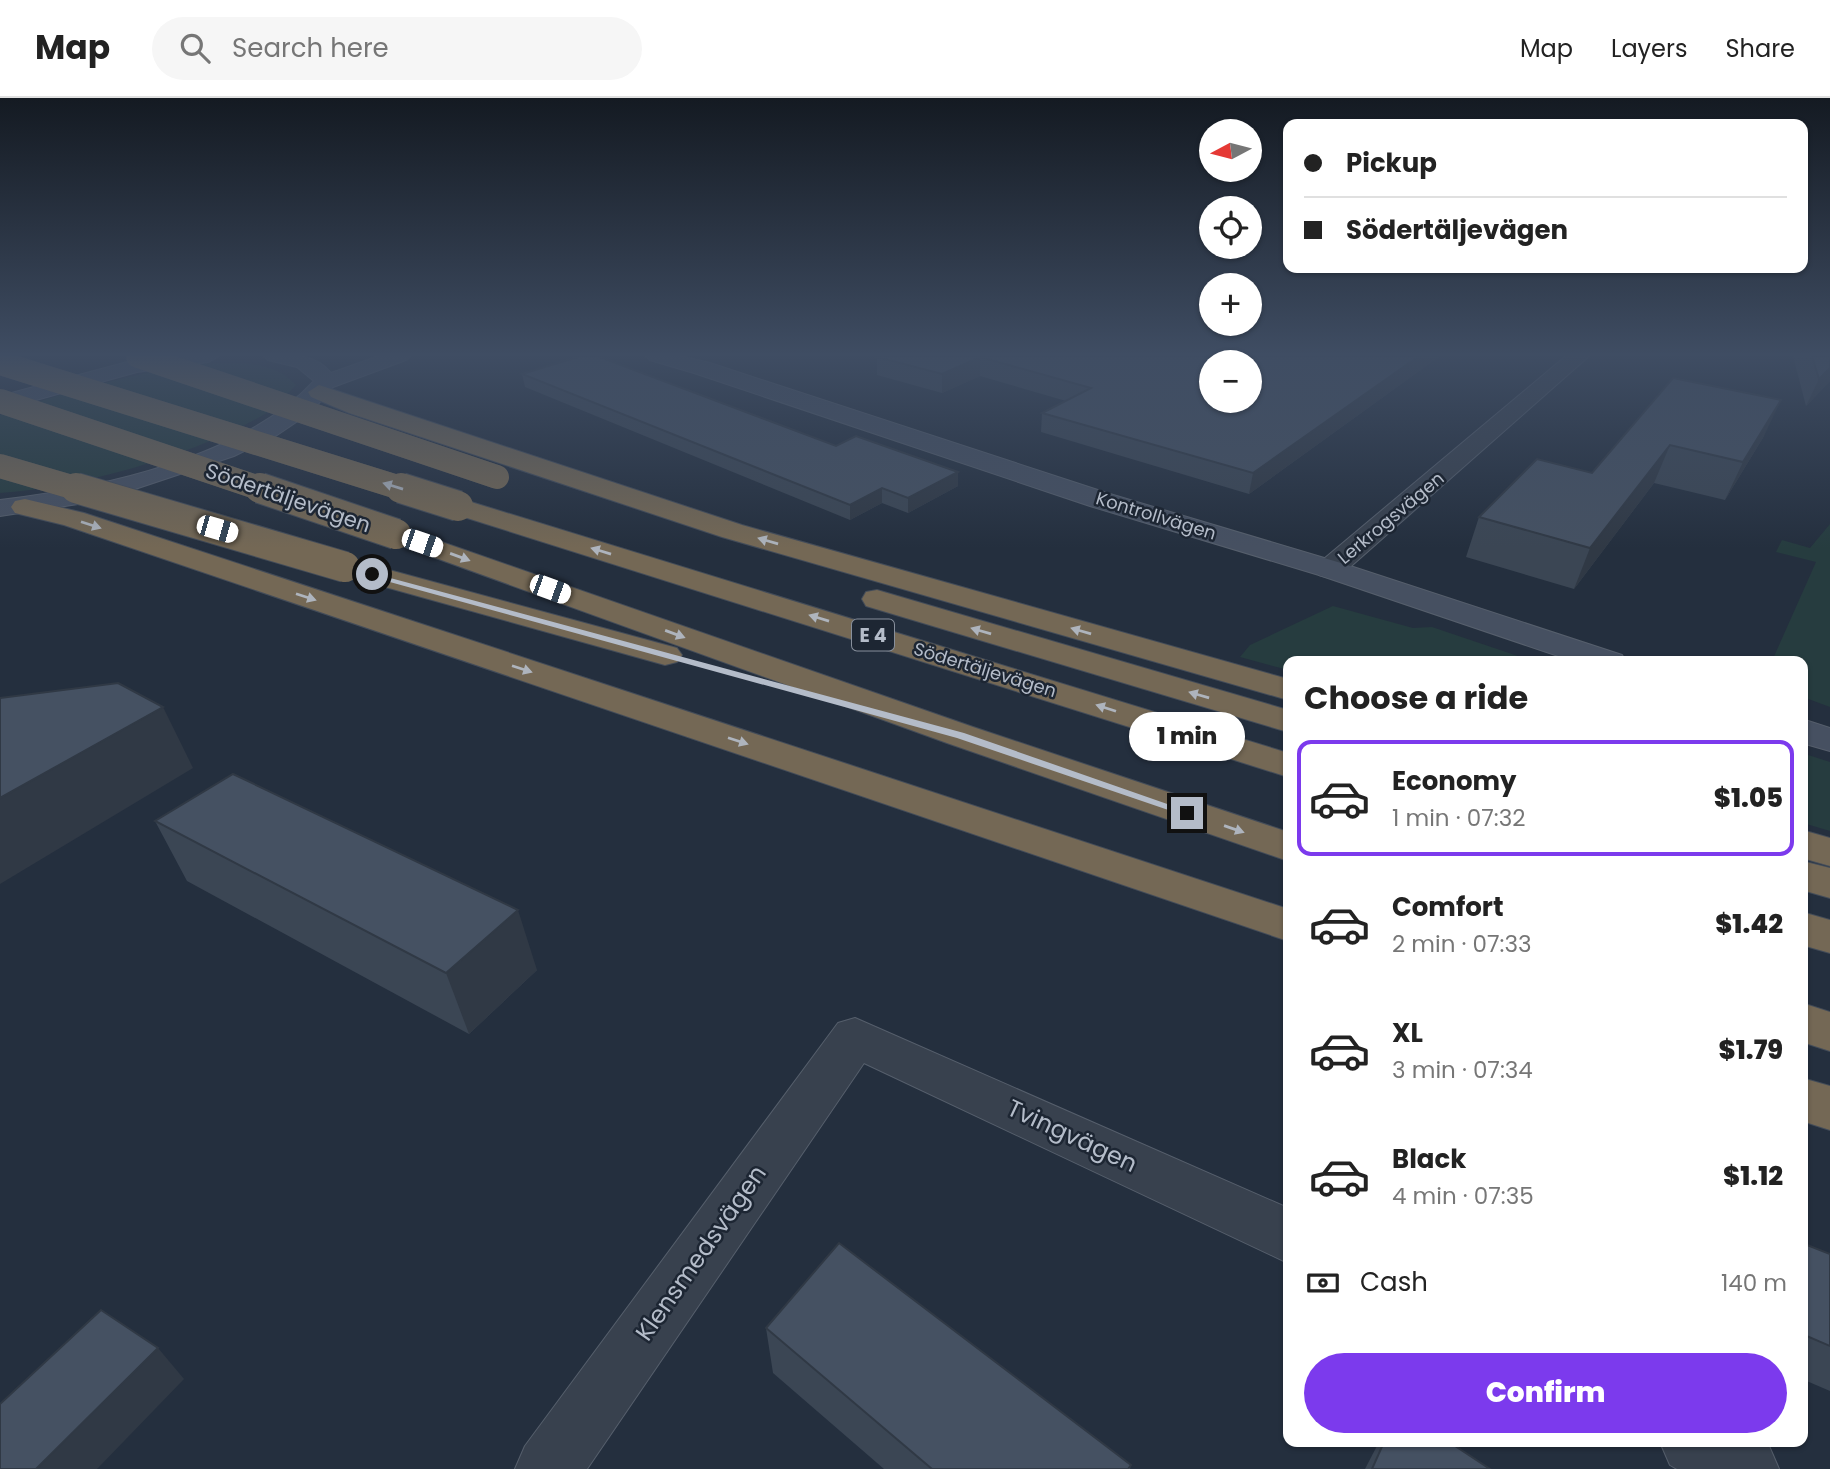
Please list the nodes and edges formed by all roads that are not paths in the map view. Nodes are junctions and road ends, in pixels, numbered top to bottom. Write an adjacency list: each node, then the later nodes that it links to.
1 (54, 420): 15 (highway, Södertäljevägen, one-way to 15, bridge)
2 (182, 420): 17 (highway, Södertäljevägen / E 4, one-way to 2, bridge)
3 (285, 420): 9 (street)
4 (320, 420): 13 (highway, one-way to 4, bridge)
5 (394, 420): 12 (highway, one-way to 5)
6 (859, 420): 10 (street, Kontrollvägen)
7 (1504, 420): 10 (street, Lerkrogsvägen)
8 (0, 466): 15 (highway, bridge)
9 (12, 508): 23 (highway, one-way to 23)
10 (1330, 569): 11 (street, Kontrollvägen)
11 (1592, 656)
12 (1283, 689)
13 (1283, 720)
14 (1808, 732): 16 (street)
15 (960, 736): 18 (highway, Södertäljevägen, one-way to 18)
16 (1830, 740)
17 (1283, 763)
18 (1283, 845)
19 (1808, 846): 20 (highway)
20 (1830, 852)
21 (1808, 877): 22 (highway)
22 (1830, 883)
23 (1283, 923)
24 (1808, 930): 25 (highway)
25 (1830, 937)
26 (1808, 1024): 27 (highway)
27 (1830, 1032)
28 (855, 1037): 31 (street, Tvingvägen); 33 (street, Klensmedsvägen)
29 (1808, 1101): 30 (highway)
30 (1830, 1108)
31 (1283, 1234)
32 (1703, 1447): 34 (street)
33 (548, 1469)
34 (1746, 1469)

